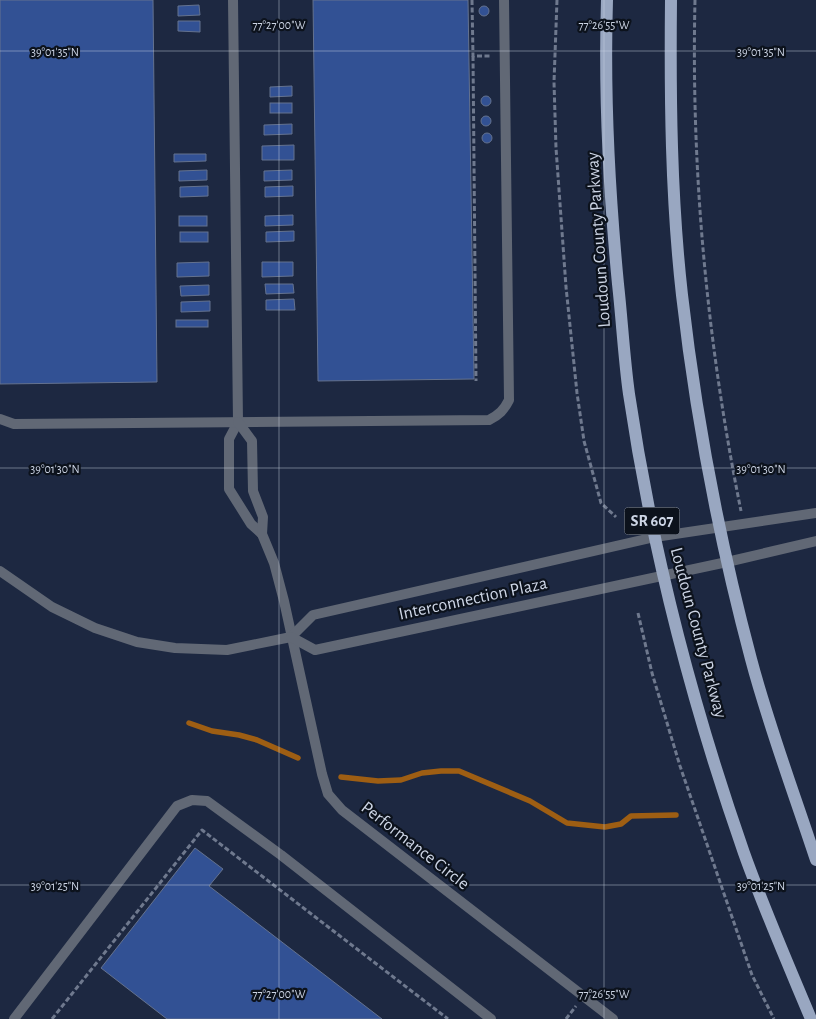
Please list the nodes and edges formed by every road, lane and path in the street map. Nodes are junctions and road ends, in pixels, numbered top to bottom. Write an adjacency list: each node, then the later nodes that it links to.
1 (233, 0): 12 (street)
2 (472, 0): 8 (path)
3 (504, 0): 9 (street)
4 (557, 0): 14 (path)
5 (607, 0): 18 (main road, Loudoun County Parkway / SR 607)
6 (671, 0): 16 (main road)
7 (695, 0): 15 (path)
8 (472, 56): 9 (path); 10 (path)
9 (505, 57): 12 (street)
10 (476, 381)
11 (0, 419): 12 (street)
12 (238, 422): 17 (street); 17 (street)
13 (816, 513): 15 (street, Interconnection Plaza)
14 (616, 517)
15 (744, 524): 16 (street, Interconnection Plaza)
16 (719, 528): 18 (street, Interconnection Plaza); 20 (main road)
17 (262, 534): 24 (street, Performance Circle)
18 (655, 537): 22 (main road, Loudoun County Parkway / SR 607); 24 (street, Interconnection Plaza)
19 (816, 541): 20 (street, Interconnection Plaza)
20 (727, 562): 22 (street, Interconnection Plaza); 25 (main road)
21 (0, 570): 24 (street)
22 (664, 575): 24 (street, Interconnection Plaza); 32 (main road, Loudoun County Parkway / SR 607)
23 (638, 613): 31 (path)
24 (291, 637): 30 (street, Performance Circle)
25 (816, 860)
26 (14, 1019): 29 (street)
27 (52, 1019): 28 (path)
28 (448, 1019)
29 (490, 1019)
30 (613, 1019)
31 (774, 1019)
32 (811, 1019)

